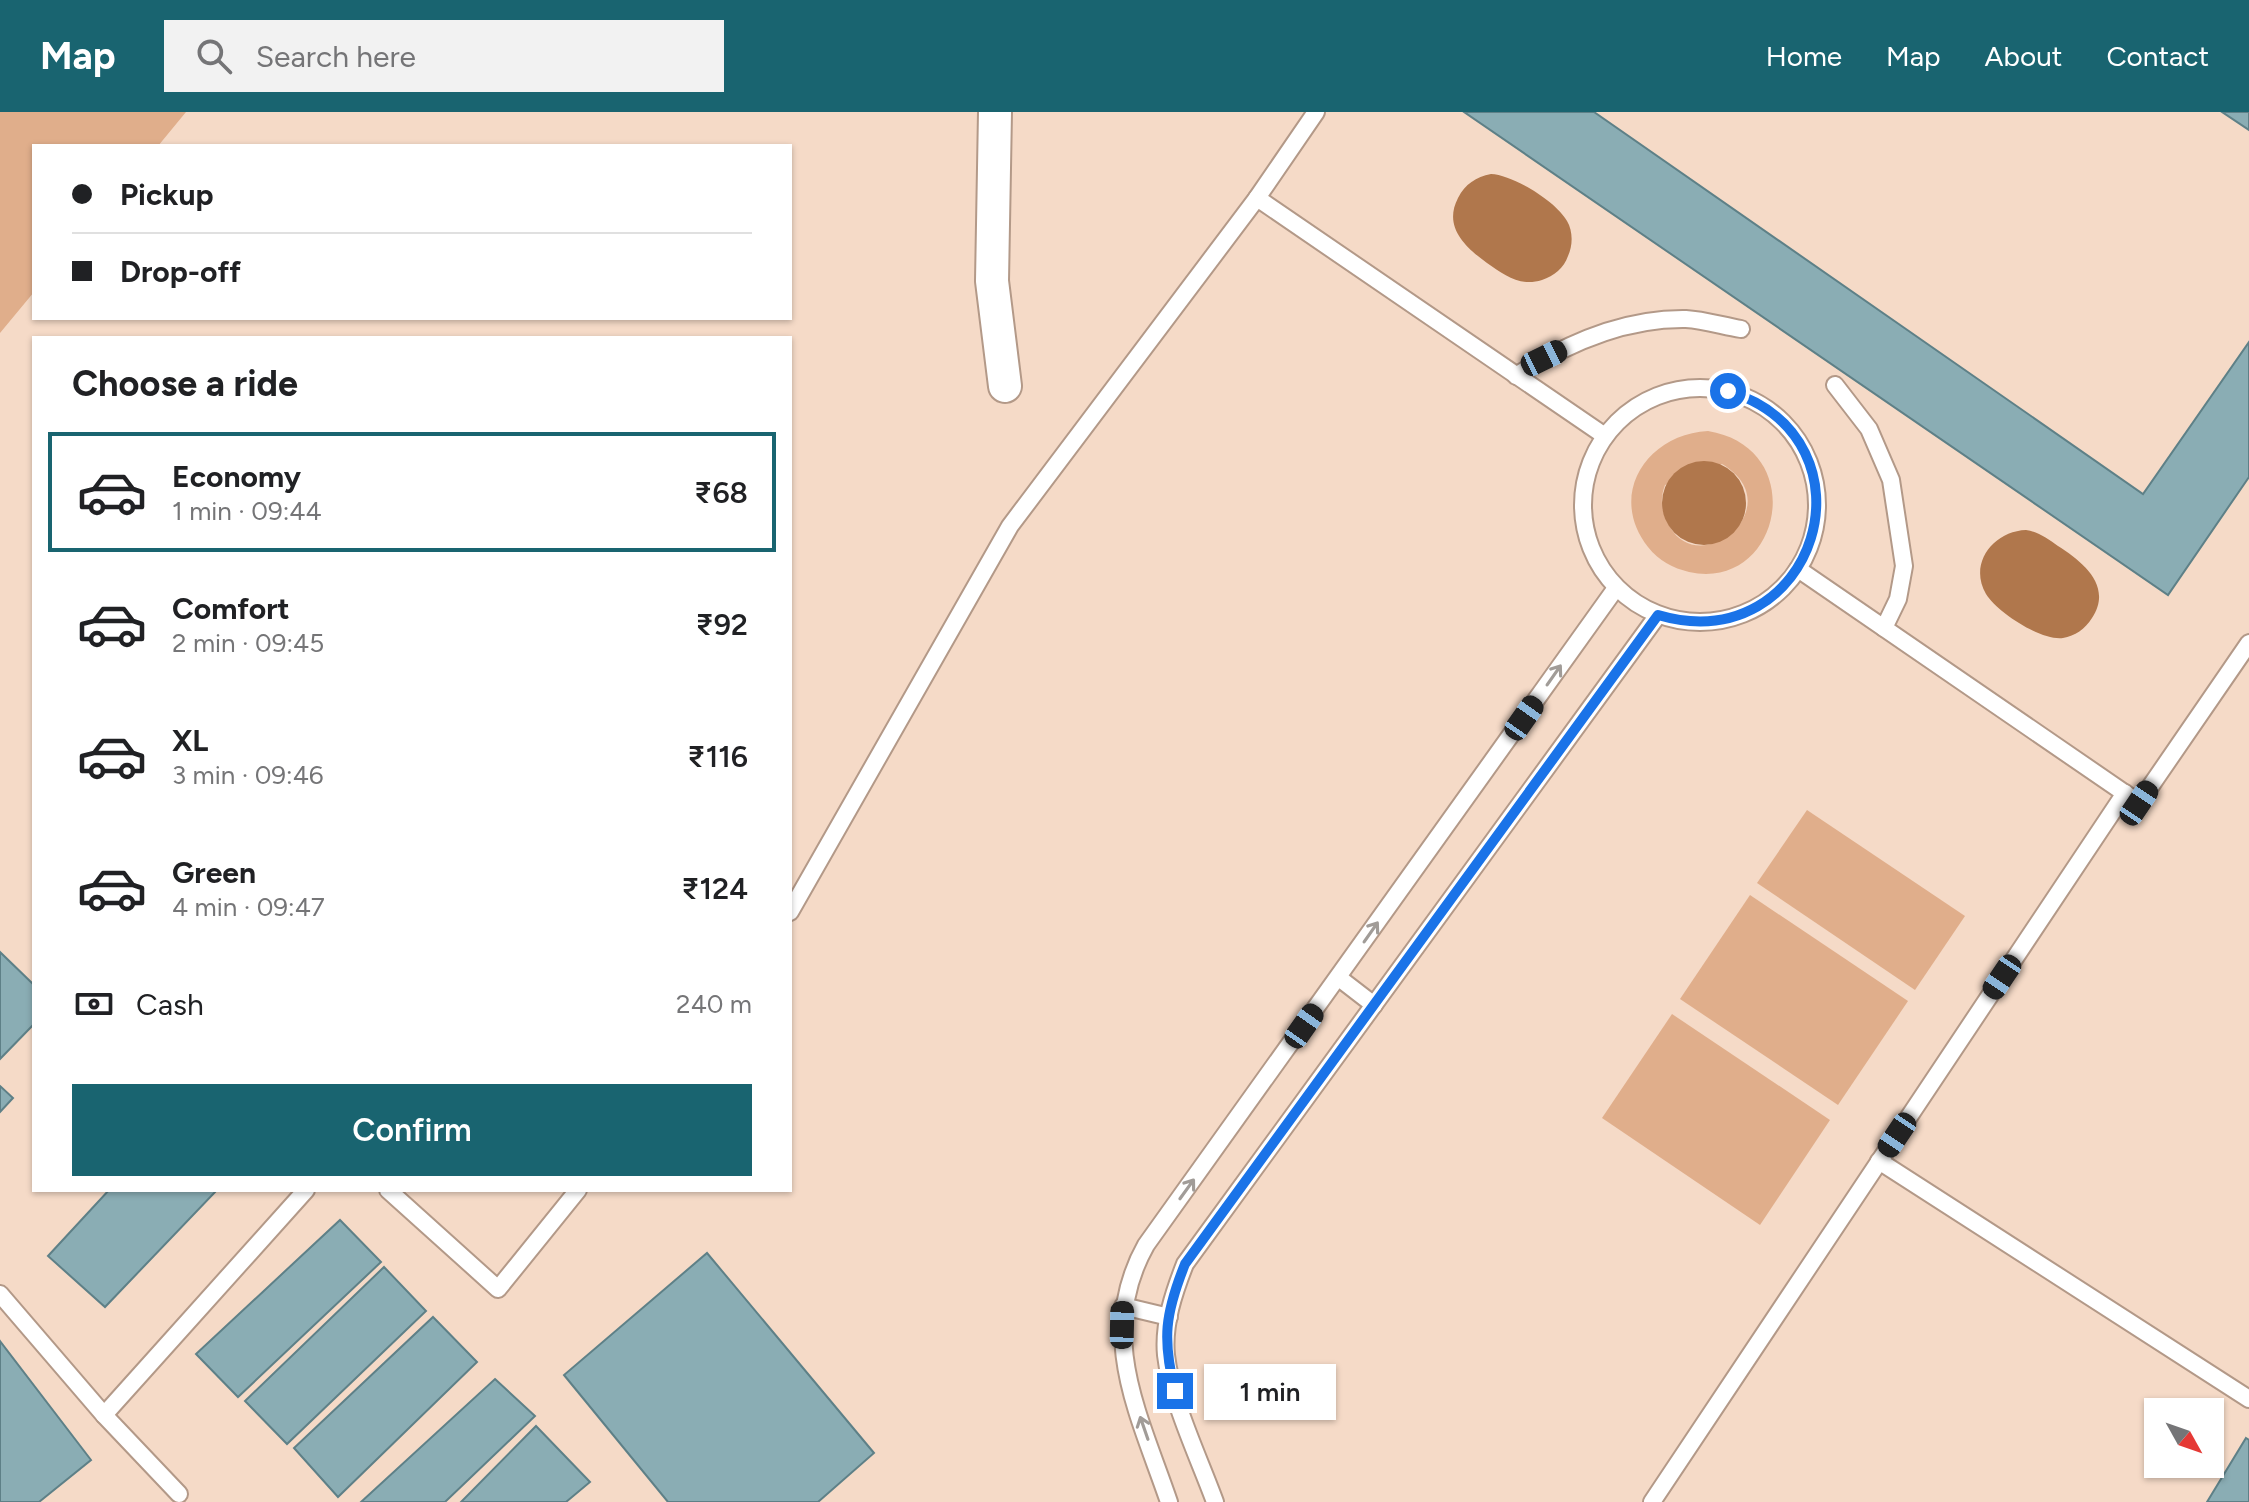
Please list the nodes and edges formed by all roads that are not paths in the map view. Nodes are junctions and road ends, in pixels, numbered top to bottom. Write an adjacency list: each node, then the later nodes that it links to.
1 (995, 112): 7 (street)
2 (1316, 112): 3 (lane)
3 (1257, 198): 5 (lane); 15 (lane)
4 (1741, 329): 5 (lane)
5 (1516, 376): 8 (lane)
6 (1835, 385): 12 (lane)
7 (1005, 386)
8 (1605, 436): 9 (lane); 10 (lane)
9 (1798, 569): 11 (lane); 12 (lane)
10 (1616, 588): 11 (lane); 16 (lane, one-way to 10)
11 (1658, 615): 17 (lane)
12 (1884, 628): 14 (lane)
13 (2249, 643): 14 (lane)
14 (2125, 793): 18 (lane)
15 (792, 908)
16 (1339, 978): 17 (lane); 23 (lane, one-way to 16)
17 (1374, 1005): 24 (lane)
18 (1879, 1161): 25 (lane); 30 (lane)
19 (304, 1192): 26 (lane)
20 (390, 1192): 21 (lane)
21 (576, 1192)
22 (0, 1294): 26 (lane)
23 (1123, 1306): 24 (lane); 28 (lane, one-way to 23)
24 (1169, 1317): 29 (lane)
25 (2249, 1399)
26 (104, 1415): 27 (lane)
27 (178, 1499)
28 (1169, 1502)
29 (1215, 1502)
30 (1652, 1502)

